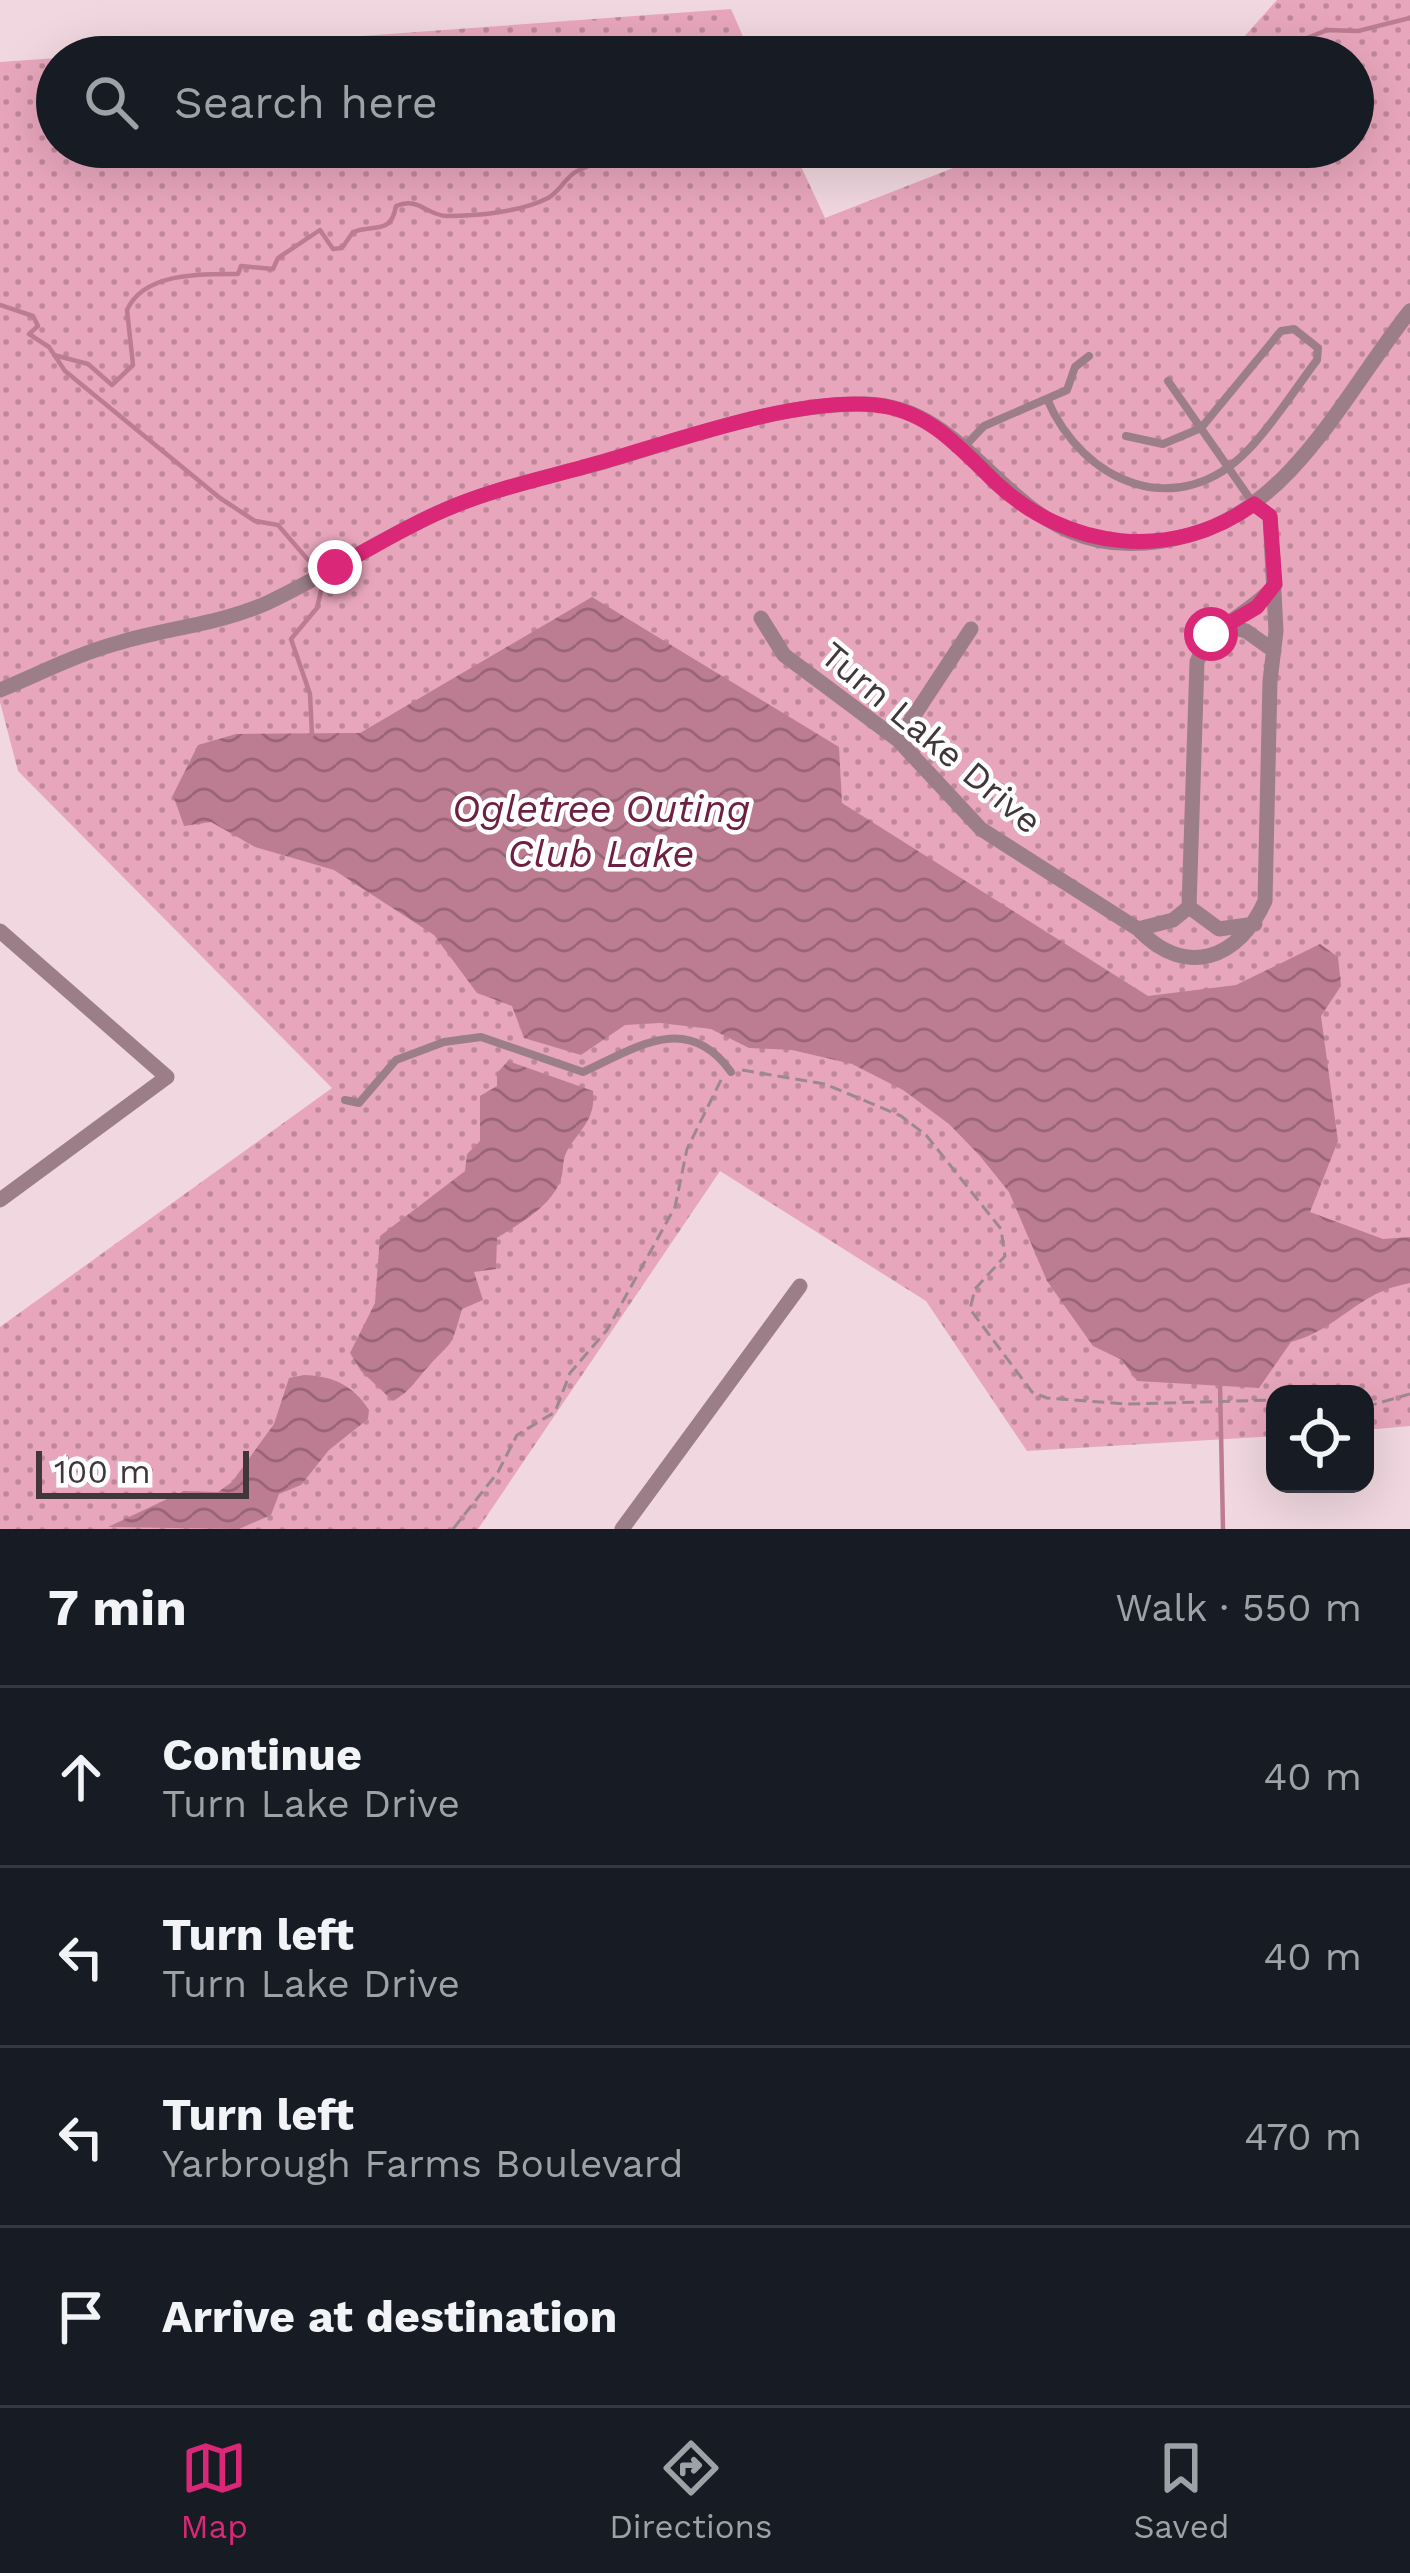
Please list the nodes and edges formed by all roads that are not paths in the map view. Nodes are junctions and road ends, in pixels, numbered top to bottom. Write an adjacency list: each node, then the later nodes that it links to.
1 (1410, 311): 9 (street)
2 (1089, 356): 4 (lane)
3 (1168, 381): 5 (lane)
4 (1047, 399): 7 (lane); 8 (lane)
5 (1202, 428): 6 (lane); 8 (lane); 8 (lane)
6 (1126, 436)
7 (963, 448): 9 (street); 15 (street)
8 (1228, 466): 9 (lane)
9 (1254, 504): 10 (street)
10 (1275, 584): 12 (street); 14 (street)
11 (760, 618): 16 (street, Turn Lake Drive)
12 (1225, 625): 14 (street); 17 (street)
13 (971, 629): 16 (street)
14 (1274, 651): 18 (street)
15 (0, 690)
16 (898, 740): 19 (street, Turn Lake Drive)
17 (1189, 907): 18 (street); 19 (street)
18 (1255, 924): 19 (street, Turn Lake Drive)
19 (1138, 929)
20 (0, 931): 23 (street)
21 (730, 1072): 22 (lane)
22 (345, 1100)
23 (0, 1200)
24 (800, 1286): 25 (street)
25 (622, 1529)

